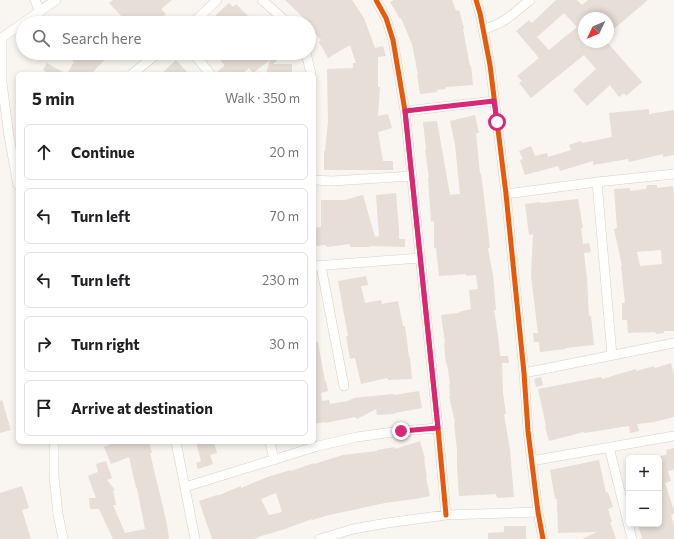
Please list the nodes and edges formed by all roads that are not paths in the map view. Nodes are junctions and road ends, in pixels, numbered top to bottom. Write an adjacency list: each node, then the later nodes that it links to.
1 (35, 0): 8 (street)
2 (56, 0): 8 (street)
3 (217, 0): 10 (street)
4 (262, 0): 11 (street)
5 (376, 0): 22 (street)
6 (476, 0): 13 (street)
7 (530, 0): 13 (street)
8 (40, 12): 9 (street)
9 (34, 16)
10 (200, 16)
11 (280, 16)
12 (16, 28): 14 (street)
13 (484, 29): 21 (street)
14 (1, 38): 23 (street)
15 (149, 60): 18 (street)
16 (199, 60): 19 (street)
17 (308, 60): 20 (street)
18 (134, 72)
19 (209, 72)
20 (311, 72)
21 (494, 101): 22 (street); 28 (street)
22 (405, 111): 25 (street)
23 (16, 174)
24 (674, 174): 27 (street)
25 (412, 176): 26 (street); 29 (street)
26 (316, 180)
27 (597, 182): 28 (street); 32 (street)
28 (506, 194): 33 (street)
29 (420, 258): 30 (street); 35 (street)
30 (317, 266): 34 (street)
31 (674, 343): 32 (street)
32 (612, 355): 33 (street)
33 (524, 373): 42 (street)
34 (344, 386)
35 (438, 428): 41 (street); 45 (street)
36 (674, 436): 40 (street)
37 (54, 444): 46 (street)
38 (176, 444): 43 (street)
39 (270, 444): 41 (street)
40 (609, 447): 42 (street); 50 (street)
41 (274, 460): 43 (street)
42 (531, 461): 44 (street)
43 (185, 487): 47 (street)
44 (538, 512): 45 (street); 49 (street)
45 (446, 515): 48 (street)
46 (63, 539)
47 (195, 539)
48 (320, 539)
49 (543, 539)
50 (632, 539)

